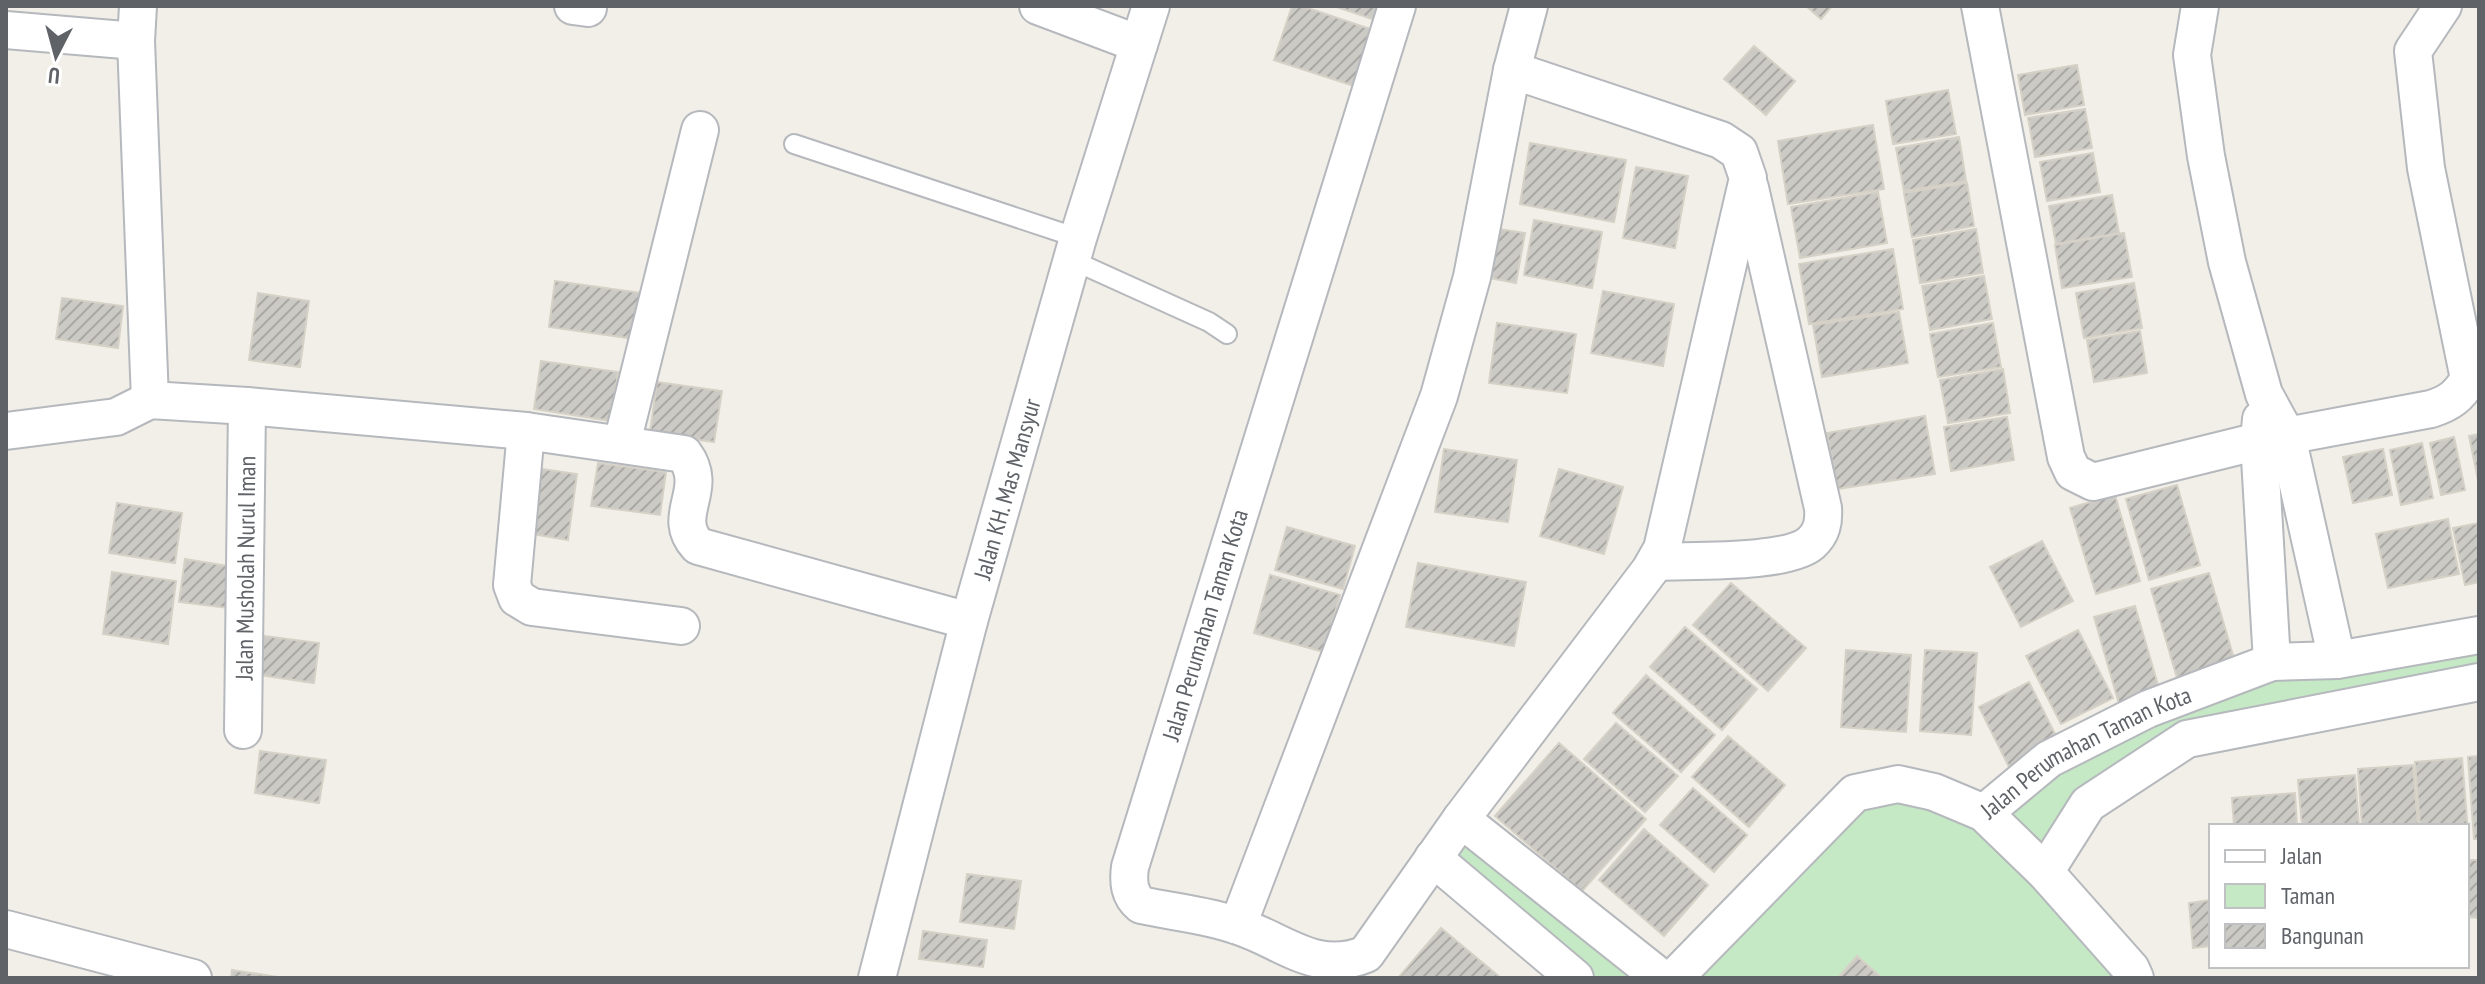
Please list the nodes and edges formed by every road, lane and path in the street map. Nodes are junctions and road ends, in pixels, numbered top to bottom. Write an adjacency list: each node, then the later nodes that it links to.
1 (1038, 6): 10 (street)
2 (1151, 6): 10 (street, Jalan KH. Mas Mansyur)
3 (1397, 6): 35 (street, Jalan Perumahan Taman Kota)
4 (1529, 6): 11 (street)
5 (1980, 6): 21 (street)
6 (2200, 6): 21 (street)
7 (2443, 6): 21 (street)
8 (137, 23): 9 (street); 17 (street)
9 (6, 30)
10 (1139, 44): 15 (street, Jalan KH. Mas Mansyur)
11 (1512, 70): 14 (street); 35 (street)
12 (700, 130): 22 (street)
13 (794, 144): 15 (lane)
14 (1748, 178): 23 (street, Jalan Perumahan Taman Kota); 23 (street)
15 (1075, 249): 16 (lane); 24 (street, Jalan KH. Mas Mansyur)
16 (1227, 334)
17 (150, 400): 18 (street); 19 (street)
18 (247, 406): 20 (street); 30 (street, Jalan Musholah Nurul Iman)
19 (6, 431)
20 (526, 431): 22 (street); 25 (street)
21 (2273, 439): 27 (street); 28 (street)
22 (622, 443): 24 (street)
23 (1656, 562): 32 (street, Jalan Perumahan Taman Kota)
24 (969, 621): 38 (street, Jalan KH. Mas Mansyur)
25 (681, 626)
26 (2479, 635): 27 (street, Jalan Perumahan Taman Kota)
27 (2337, 660): 28 (street, Jalan Perumahan Taman Kota)
28 (2272, 662): 31 (street, Jalan Perumahan Taman Kota)
29 (2479, 682): 34 (street, Jalan Perumahan Taman Kota)
30 (243, 730)
31 (1984, 813): 34 (street); 41 (street, Jalan Perumahan Taman Kota)
32 (1461, 819): 33 (street, Jalan Perumahan Taman Kota); 40 (street)
33 (1433, 858): 35 (street, Jalan Perumahan Taman Kota); 39 (street)
34 (2045, 872): 42 (street)
35 (1238, 925)
36 (6, 929): 37 (street)
37 (193, 978)
38 (877, 978)
39 (1575, 978)
40 (1661, 978)
41 (1674, 978)
42 (2135, 978)

